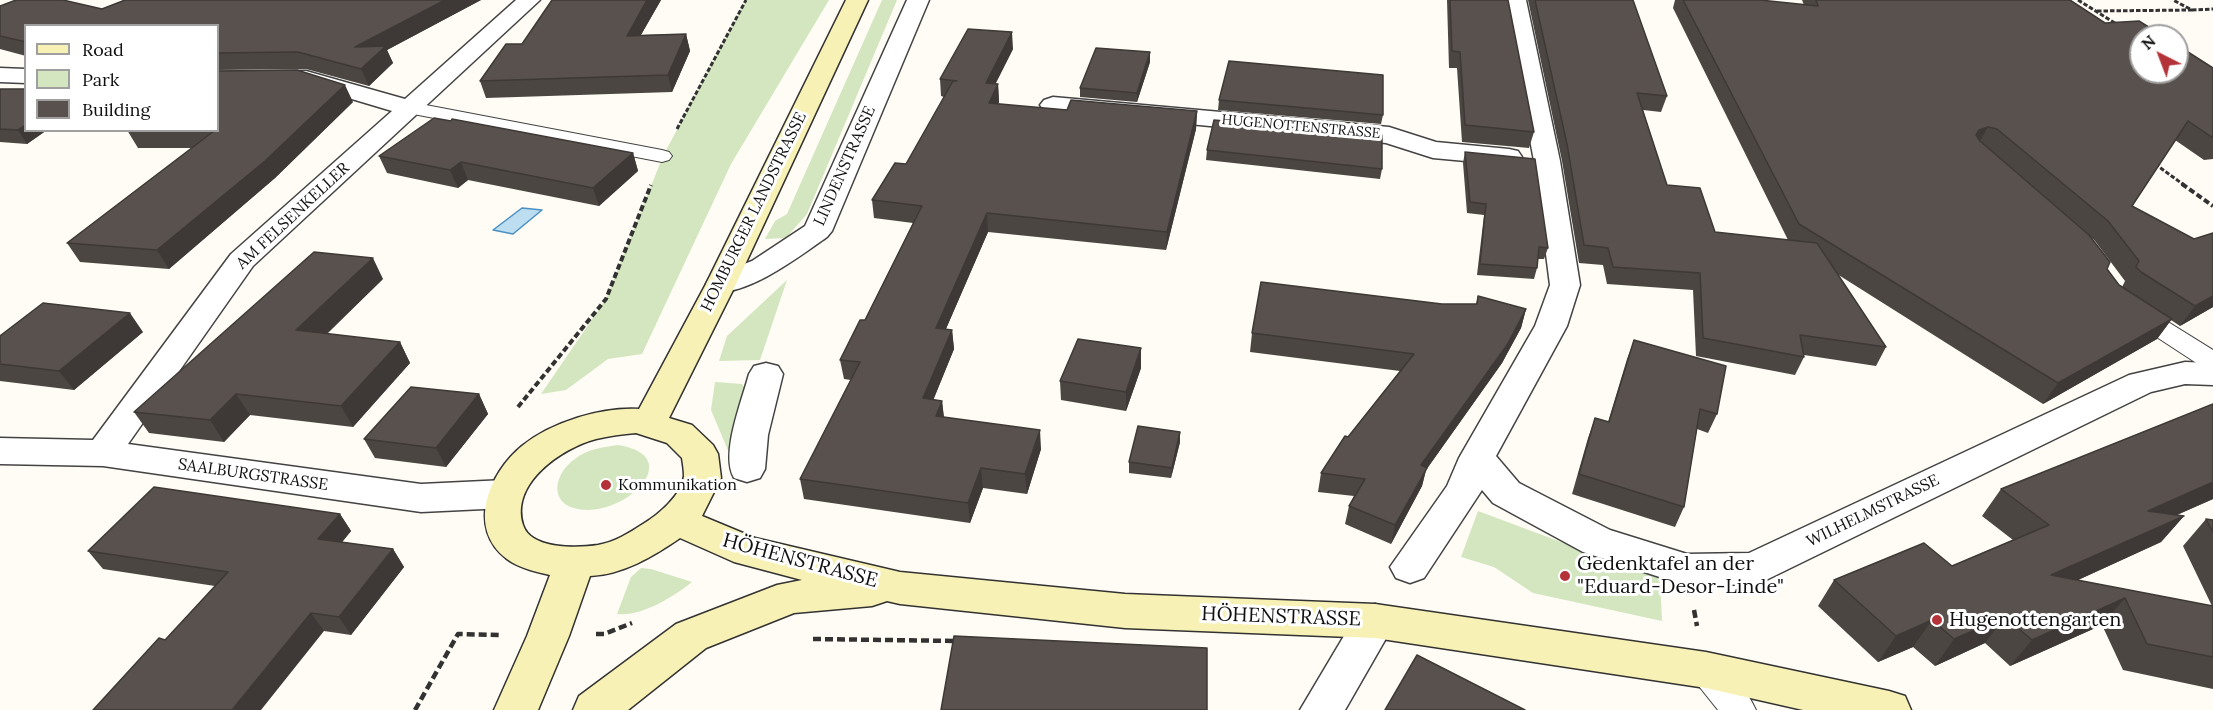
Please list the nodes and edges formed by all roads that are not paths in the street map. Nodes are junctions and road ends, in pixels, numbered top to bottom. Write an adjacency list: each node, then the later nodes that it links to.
1 (529, 0): 9 (street, AM FELSENKELLER)
2 (856, 0): 12 (street, HOMBURGER LANDSTRASSE)
3 (918, 0): 12 (street, LINDENSTRASSE)
4 (1515, 0): 11 (street)
5 (0, 75): 6 (street)
6 (24, 76)
7 (219, 79): 9 (street)
8 (1053, 105): 11 (street, HUGENOTTENSTRASSE)
9 (410, 108): 10 (lane); 19 (street, AM FELSENKELLER)
10 (663, 156)
11 (1547, 161): 21 (street)
12 (721, 284): 17 (street, HOMBURGER LANDSTRASSE)
13 (2116, 299): 14 (lane)
14 (2213, 362)
15 (766, 374): 20 (street)
16 (2213, 374): 21 (street, WILHELMSTRASSE)
17 (649, 423): 22 (street); 23 (street)
18 (0, 451): 19 (street, SAALBURGSTRASSE)
19 (103, 453): 22 (street, SAALBURGSTRASSE)
20 (747, 469)
21 (1470, 475): 25 (street)
22 (505, 494): 24 (street)
23 (677, 521): 24 (street); 26 (street, HÖHENSTRASSE)
24 (575, 562): 29 (street)
25 (1410, 567)
26 (900, 588): 27 (street, HÖHENSTRASSE); 30 (street)
27 (1375, 621): 28 (street, HÖHENSTRASSE); 31 (street)
28 (1706, 670): 32 (lane); 33 (street, HÖHENSTRASSE)
29 (516, 710)
30 (595, 710)
31 (1322, 710)
32 (1739, 710)
33 (1889, 710)

